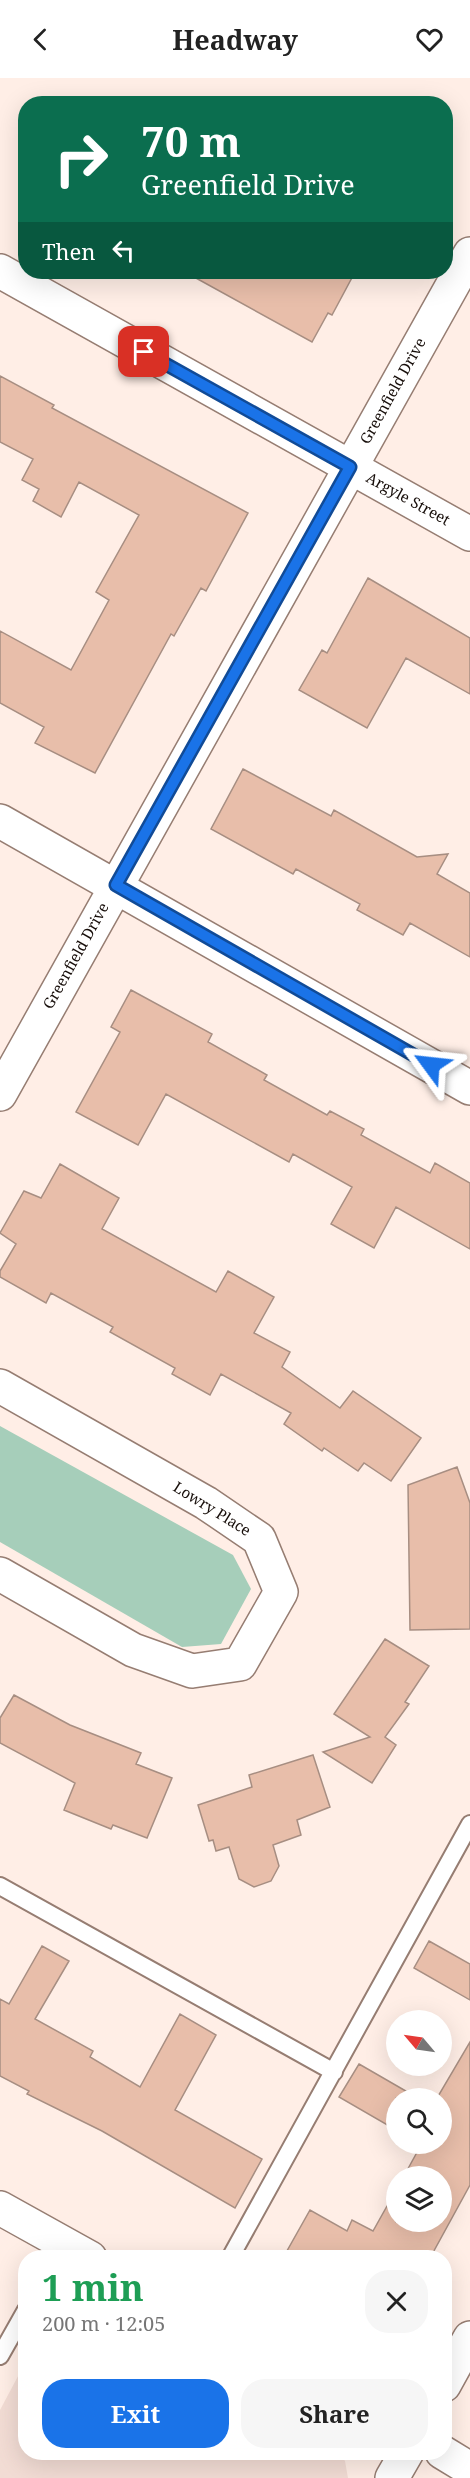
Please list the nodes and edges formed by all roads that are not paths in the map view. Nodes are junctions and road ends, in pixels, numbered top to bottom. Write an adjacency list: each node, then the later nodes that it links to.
1 (470, 254): 3 (street, Greenfield Drive)
2 (0, 271): 3 (street, Argyle Street)
3 (350, 467): 4 (street, Argyle Street); 6 (street, Greenfield Drive)
4 (470, 534)
5 (0, 821): 6 (street)
6 (116, 885): 7 (street); 8 (street, Greenfield Drive)
7 (470, 1088)
8 (0, 1094)
9 (0, 1386): 10 (street, Lowry Place)
10 (0, 1574)
11 (470, 1824): 13 (lane)
12 (0, 1886): 13 (lane)
13 (334, 2072): 16 (lane)
14 (0, 2208): 15 (street)
15 (66, 2250)
16 (234, 2250)
17 (18, 2324): 19 (lane)
18 (470, 2338): 20 (street)
19 (0, 2356)
20 (452, 2371)
21 (452, 2458): 23 (street)
22 (402, 2460): 24 (street)
23 (470, 2469)
24 (392, 2478)

